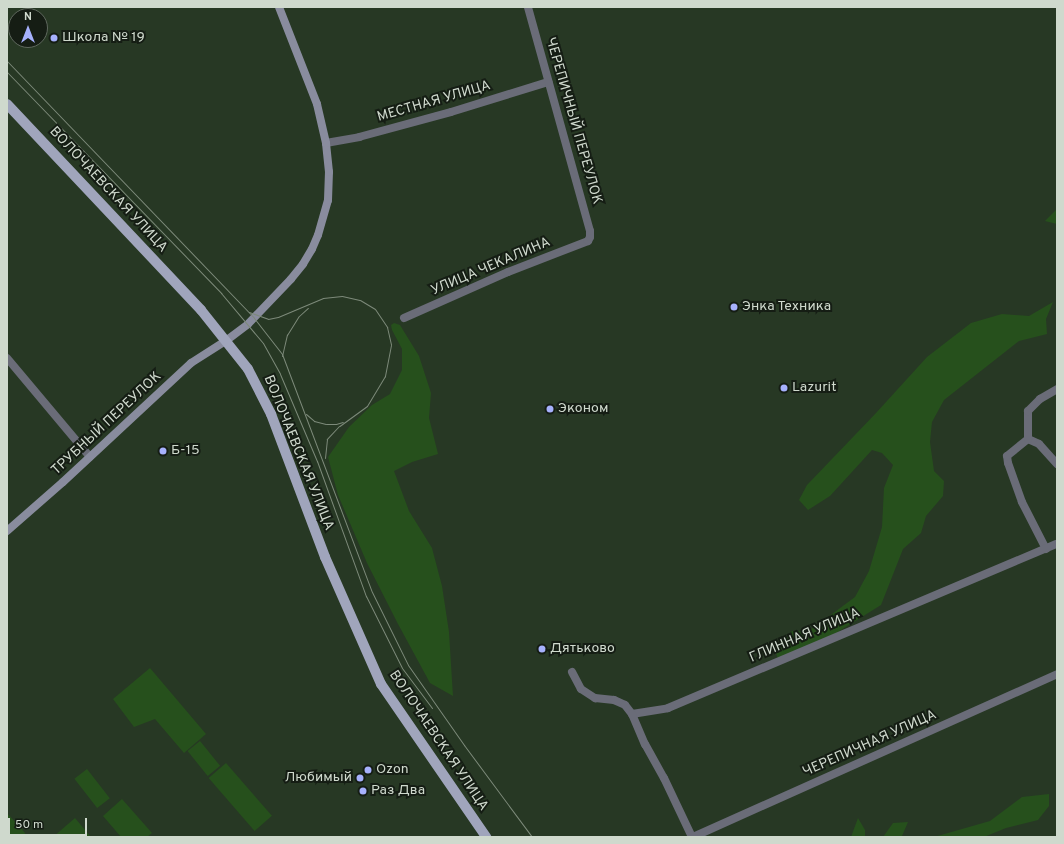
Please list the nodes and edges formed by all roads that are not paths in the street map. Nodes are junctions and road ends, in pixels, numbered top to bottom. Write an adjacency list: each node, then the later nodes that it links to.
1 (279, 7): 5 (main road, ТРУБНЫЙ ПЕРЕУЛОК)
2 (528, 7): 3 (street, ЧЕРЕПИЧНЫЙ ПЕРЕУЛОК)
3 (548, 82): 5 (street, МЕСТНАЯ УЛИЦА); 6 (street, ЧЕРЕПИЧНЫЙ ПЕРЕУЛОК)
4 (7, 104): 8 (main road, ВОЛОЧАЕВСКАЯ УЛИЦА)
5 (326, 143): 8 (main road, ТРУБНЫЙ ПЕРЕУЛОК)
6 (588, 241): 7 (street, УЛИЦА ЧЕКАЛИНА)
7 (404, 318)
8 (227, 340): 12 (main road, ТРУБНЫЙ ПЕРЕУЛОК); 20 (main road, ВОЛОЧАЕВСКАЯ УЛИЦА)
9 (7, 358): 12 (street)
10 (1057, 389): 11 (street)
11 (1028, 439): 13 (street); 16 (street)
12 (90, 457): 14 (main road, ТРУБНЫЙ ПЕРЕУЛОК)
13 (1057, 464)
14 (7, 531)
15 (1057, 544): 16 (street, ГЛИННАЯ УЛИЦА)
16 (1046, 549): 19 (street, ГЛИННАЯ УЛИЦА)
17 (572, 672): 19 (street)
18 (1057, 674): 21 (street, ЧЕРЕПИЧНАЯ УЛИЦА)
19 (632, 714): 21 (street)
20 (486, 837)
21 (692, 837)

